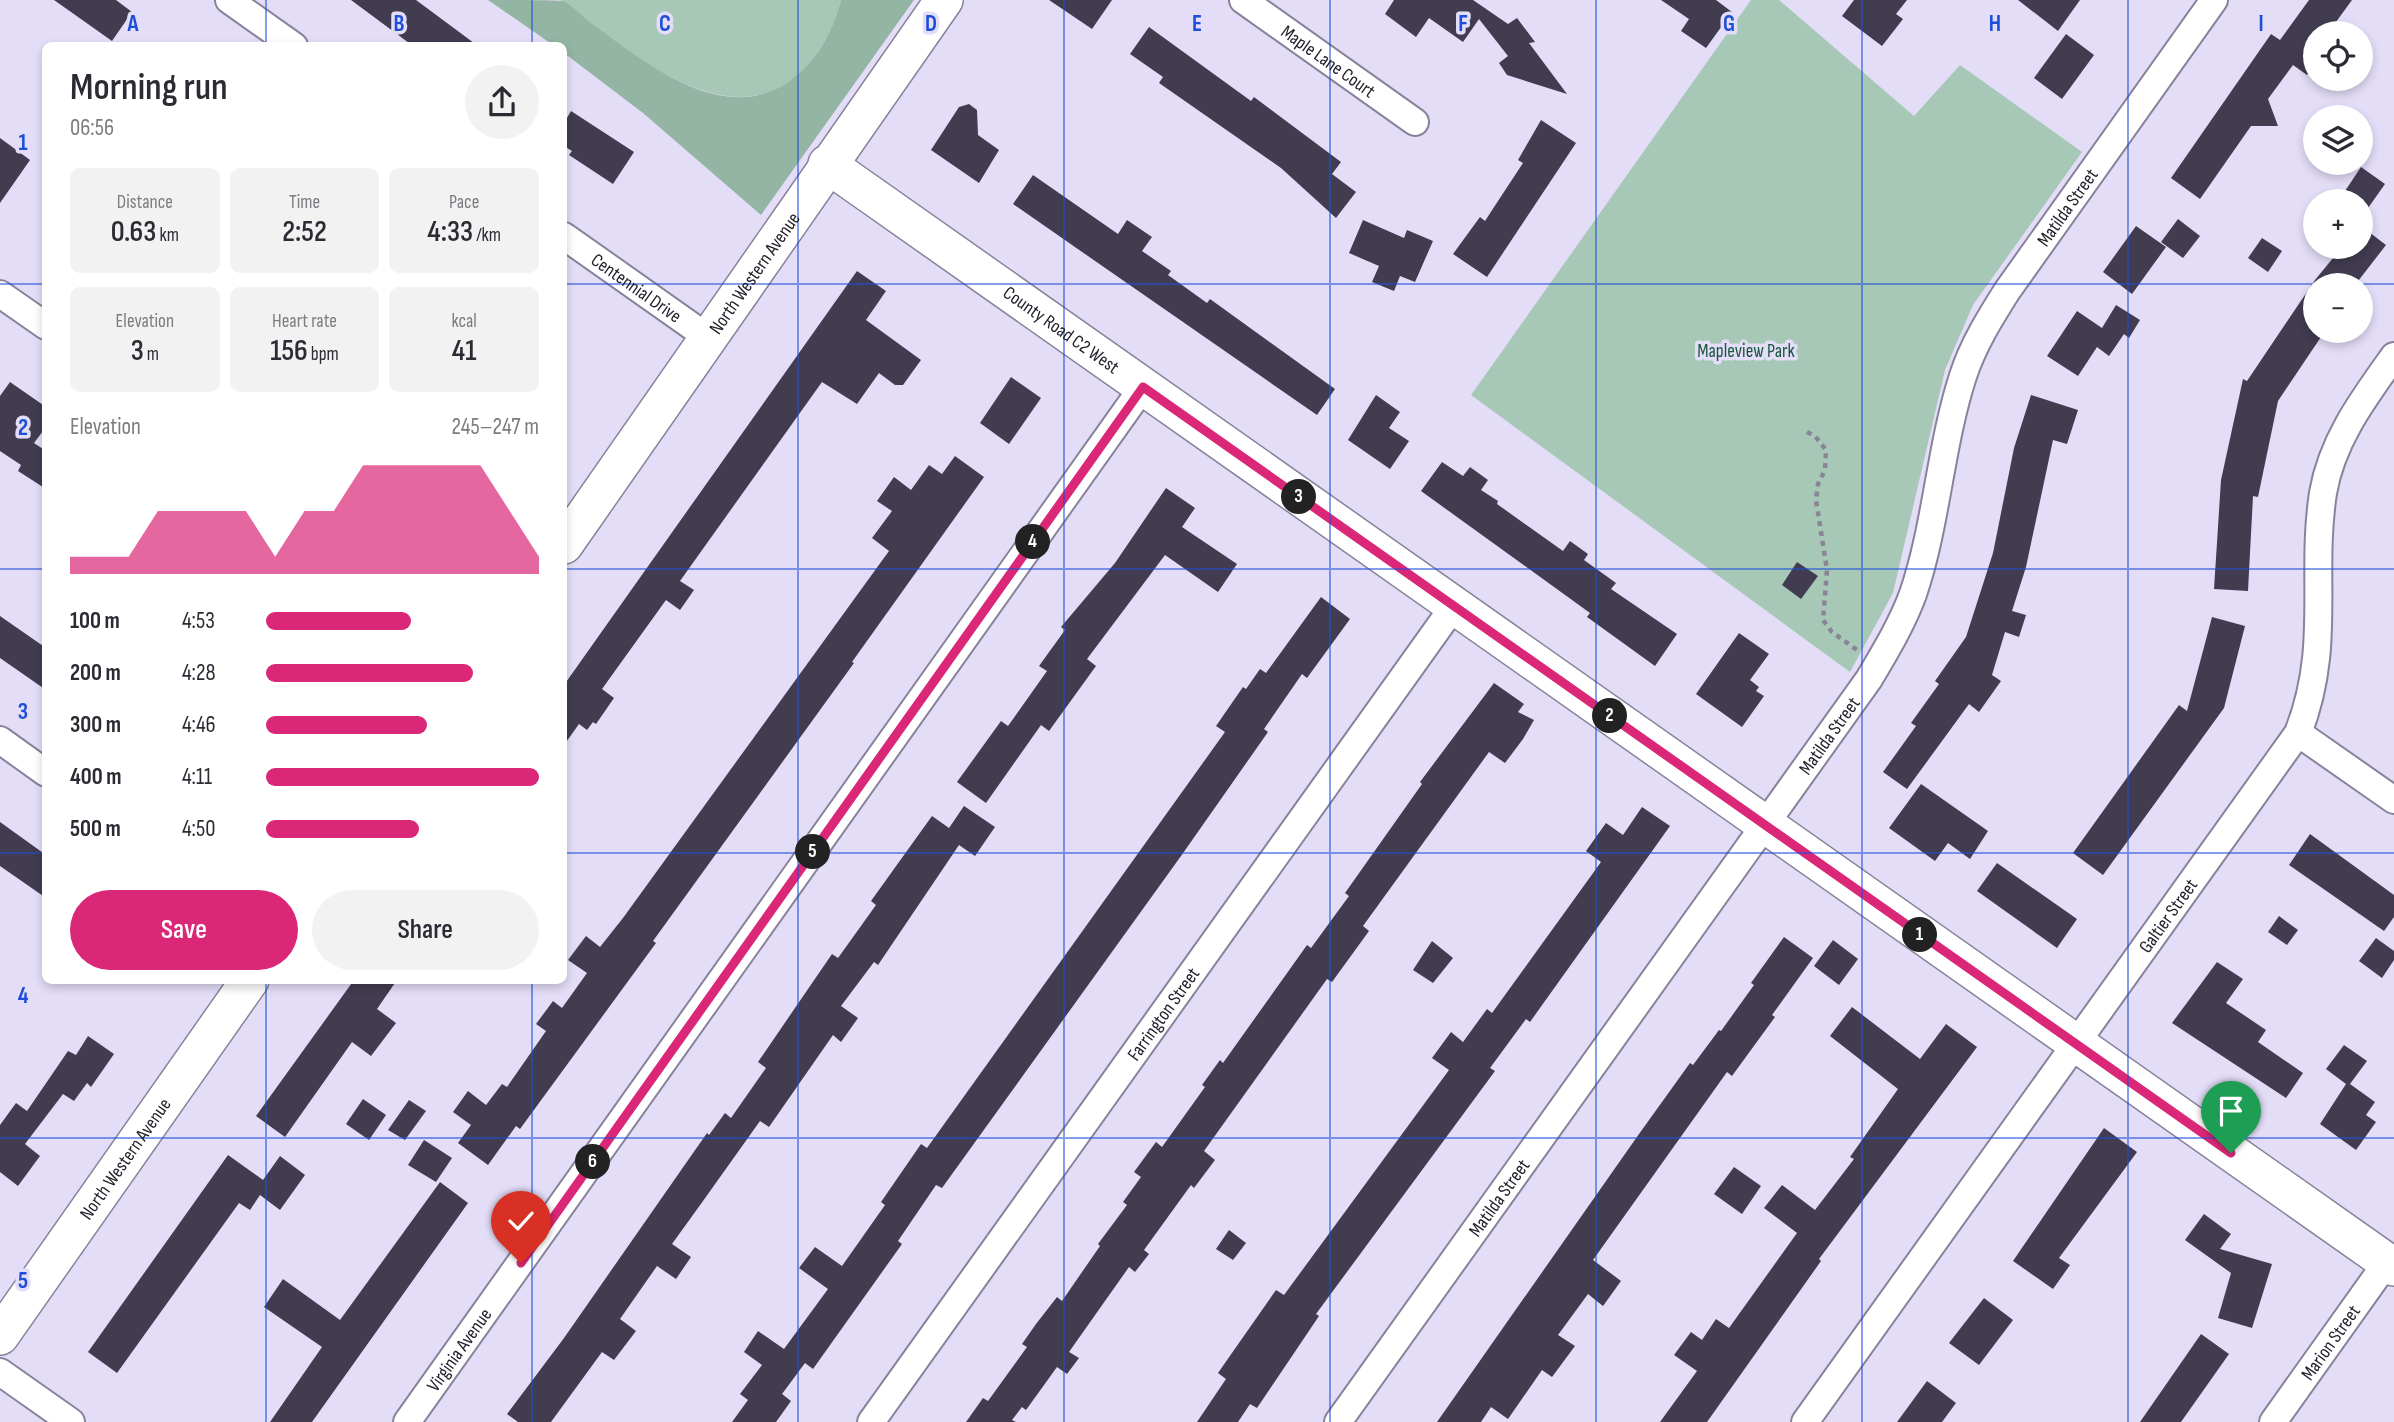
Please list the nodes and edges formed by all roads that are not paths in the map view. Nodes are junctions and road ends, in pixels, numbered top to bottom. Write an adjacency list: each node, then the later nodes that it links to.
1 (229, 0): 5 (street)
2 (944, 0): 7 (street, North Western Avenue)
3 (1243, 0): 6 (street, Maple Lane Court)
4 (2214, 0): 20 (street, Matilda Street)
5 (287, 42)
6 (1415, 122)
7 (827, 164): 11 (street, North Western Avenue); 13 (street, County Road C2 West)
8 (567, 238): 11 (street, Centennial Drive)
9 (0, 294): 10 (street)
10 (42, 323)
11 (710, 339): 14 (street, North Western Avenue)
12 (2394, 356): 16 (street, Galtier Street)
13 (1143, 387): 15 (street, County Road C2 West); 27 (street, Virginia Avenue)
14 (567, 541)
15 (1454, 606): 20 (street, County Road C2 West); 28 (street, Farrington Street)
16 (2298, 733): 19 (street); 22 (street, Galtier Street)
17 (0, 740): 18 (street)
18 (42, 770)
19 (2394, 800)
20 (1765, 825): 22 (street, County Road C2 West); 29 (street, Matilda Street)
21 (247, 984): 24 (street, North Western Avenue)
22 (2076, 1044): 23 (street, County Road C2 West); 30 (street, Galtier Street)
23 (2390, 1265): 31 (street, Marion Street)
24 (0, 1336)
25 (0, 1372): 26 (street)
26 (71, 1422)
27 (407, 1422)
28 (872, 1422)
29 (1338, 1422)
30 (1805, 1422)
31 (2273, 1422)

